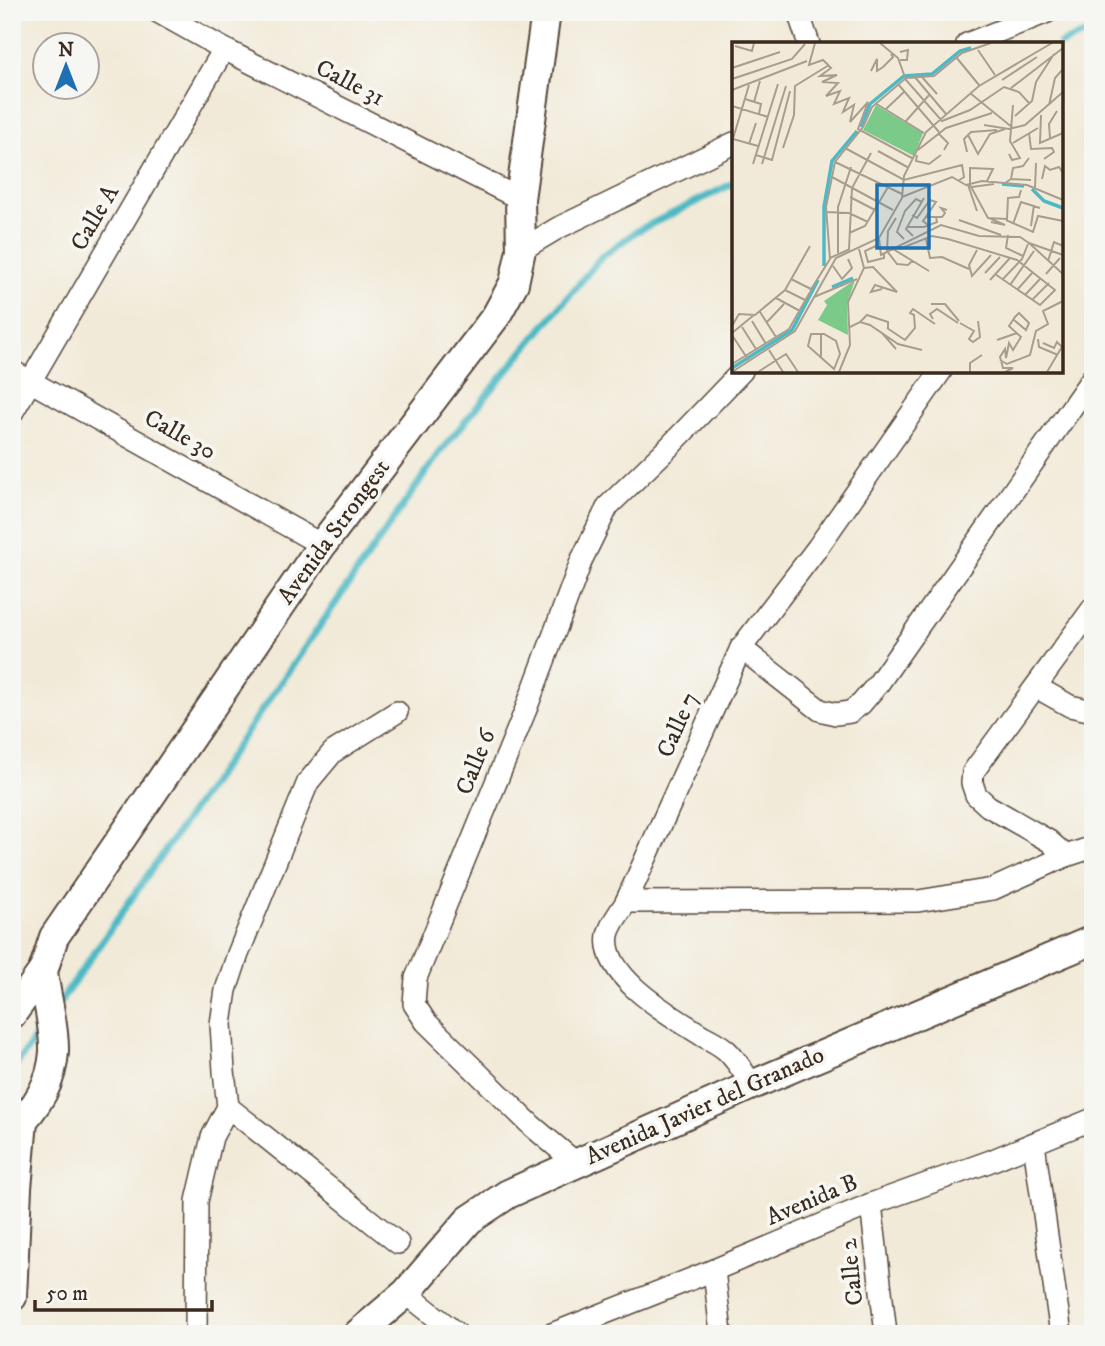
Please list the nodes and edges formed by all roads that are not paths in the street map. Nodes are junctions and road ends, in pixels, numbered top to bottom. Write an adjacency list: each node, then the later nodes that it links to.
1 (158, 12): 7 (street, Calle 31)
2 (546, 12): 9 (main road, Avenida Strongest)
3 (798, 12): 5 (street)
4 (1047, 12): 6 (street)
5 (808, 42)
6 (972, 42)
7 (224, 49): 9 (street, Calle 31); 13 (street, Calle A)
8 (732, 145): 10 (street)
9 (520, 199): 10 (main road, Avenida Strongest)
10 (521, 250): 16 (main road, Avenida Strongest)
11 (740, 373): 33 (street, Calle 6)
12 (940, 373): 18 (street, Calle 7)
13 (21, 376): 15 (street, Calle A); 16 (street, Calle 30)
14 (1093, 377): 18 (street)
15 (12, 413)
16 (322, 545): 26 (main road, Avenida Strongest)
17 (1093, 608): 19 (street)
18 (741, 648): 24 (street, Calle 7)
19 (1036, 687): 20 (street); 23 (street)
20 (1093, 711)
21 (397, 712): 29 (street)
22 (1093, 847): 23 (street)
23 (1066, 856): 24 (street)
24 (626, 902): 28 (street, Calle 7)
25 (1093, 940): 28 (main road, Avenida Javier del Granado)
26 (44, 983): 27 (main road, Avenida Strongest); 31 (main road)
27 (12, 1014)
28 (752, 1085): 33 (main road, Avenida Javier del Granado)
29 (228, 1107): 35 (street); 39 (street)
30 (1093, 1119): 32 (street, Avenida B)
31 (18, 1126): 37 (main road)
32 (1034, 1144): 34 (street, Avenida B); 45 (street)
33 (576, 1163): 38 (main road, Avenida Javier del Granado)
34 (871, 1204): 36 (street, Avenida B); 44 (street, Calle 2)
35 (398, 1243)
36 (714, 1270): 42 (street, Avenida B); 43 (street)
37 (13, 1289)
38 (406, 1293): 40 (main road, Avenida Javier del Granado); 41 (street)
39 (196, 1334)
40 (358, 1334)
41 (457, 1334)
42 (552, 1334)
43 (721, 1334)
44 (886, 1334)
45 (1061, 1334)

